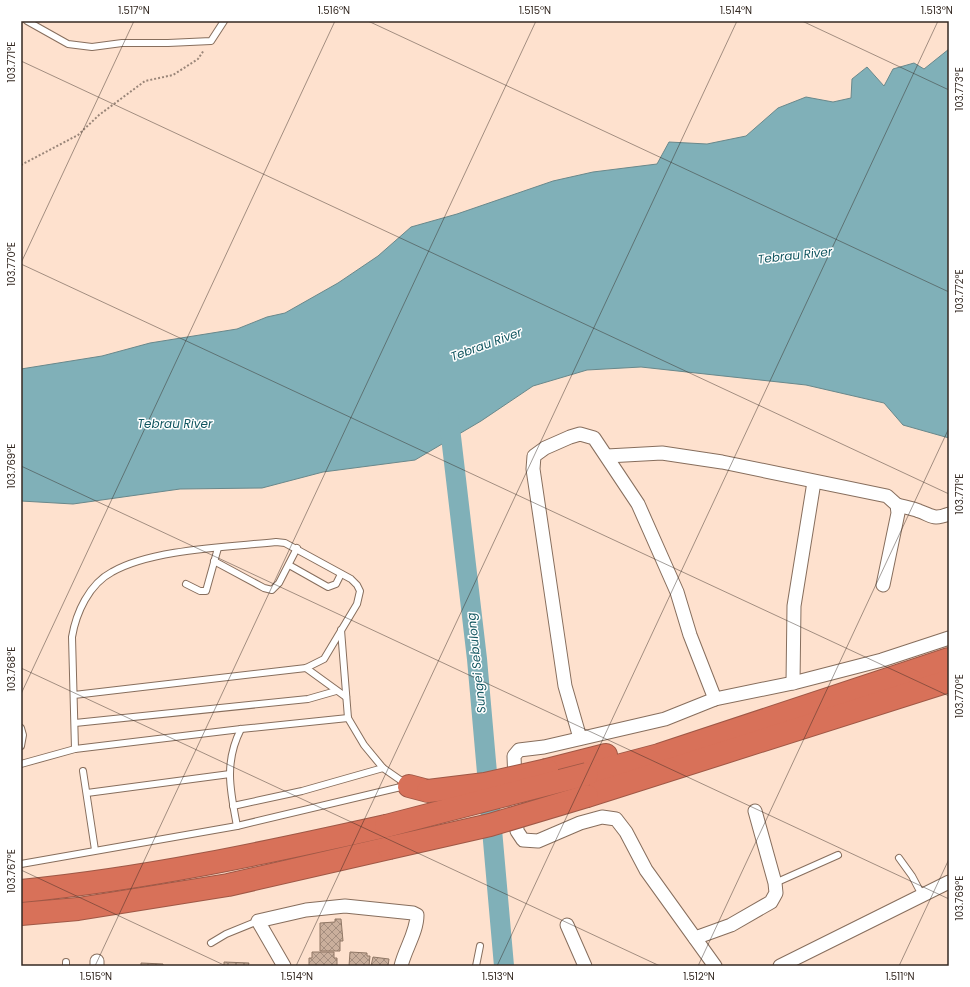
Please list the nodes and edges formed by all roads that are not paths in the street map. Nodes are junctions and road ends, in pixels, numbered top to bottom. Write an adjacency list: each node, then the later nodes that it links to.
1 (27, 21): 2 (lane)
2 (224, 21)
3 (607, 456): 4 (street); 23 (street); 29 (street)
4 (814, 482): 5 (street); 19 (street)
5 (897, 505): 6 (street); 13 (street)
6 (949, 514)
7 (218, 548): 8 (lane); 9 (lane); 21 (lane)
8 (297, 548): 10 (lane); 11 (lane)
9 (214, 561): 10 (lane); 12 (lane)
10 (289, 564): 11 (lane)
11 (341, 574): 14 (lane)
12 (186, 584)
13 (883, 585)
14 (341, 630): 17 (lane); 22 (lane)
15 (949, 638): 19 (street)
16 (949, 660): 28 (highway)
17 (306, 668): 20 (lane); 21 (lane)
18 (949, 681): 49 (highway, bridge)
19 (793, 683): 23 (street)
20 (336, 691): 22 (lane); 25 (lane)
21 (74, 695): 25 (lane)
22 (346, 697): 24 (lane)
23 (715, 699): 29 (street)
24 (348, 718): 27 (lane); 33 (lane)
25 (75, 723): 31 (lane)
26 (21, 728): 30 (lane)
27 (241, 728): 31 (lane); 35 (lane)
28 (727, 732): 36 (highway, bridge); 47 (highway, bridge)
29 (580, 738): 52 (street)
30 (21, 746)
31 (75, 749): 32 (lane)
32 (21, 764)
33 (382, 768): 36 (lane); 38 (lane)
34 (83, 770): 37 (lane)
35 (230, 774): 37 (lane); 38 (lane)
36 (418, 788): 40 (lane)
37 (87, 793): 41 (lane)
38 (233, 806): 40 (lane)
39 (755, 811): 46 (street)
40 (237, 826): 41 (lane)
41 (95, 850): 44 (lane)
42 (838, 855): 46 (lane)
43 (899, 858): 48 (lane)
44 (21, 864)
45 (949, 882): 48 (street)
46 (775, 883): 52 (street)
47 (21, 891)
48 (922, 895): 60 (street)
49 (21, 914)
50 (258, 921): 53 (lane); 55 (street); 56 (street)
51 (568, 925): 58 (street)
52 (695, 938): 59 (street)
53 (212, 943)
54 (480, 946): 57 (lane)
55 (284, 966)
56 (401, 966)
57 (476, 966)
58 (585, 966)
59 (715, 966)
60 (780, 966)

